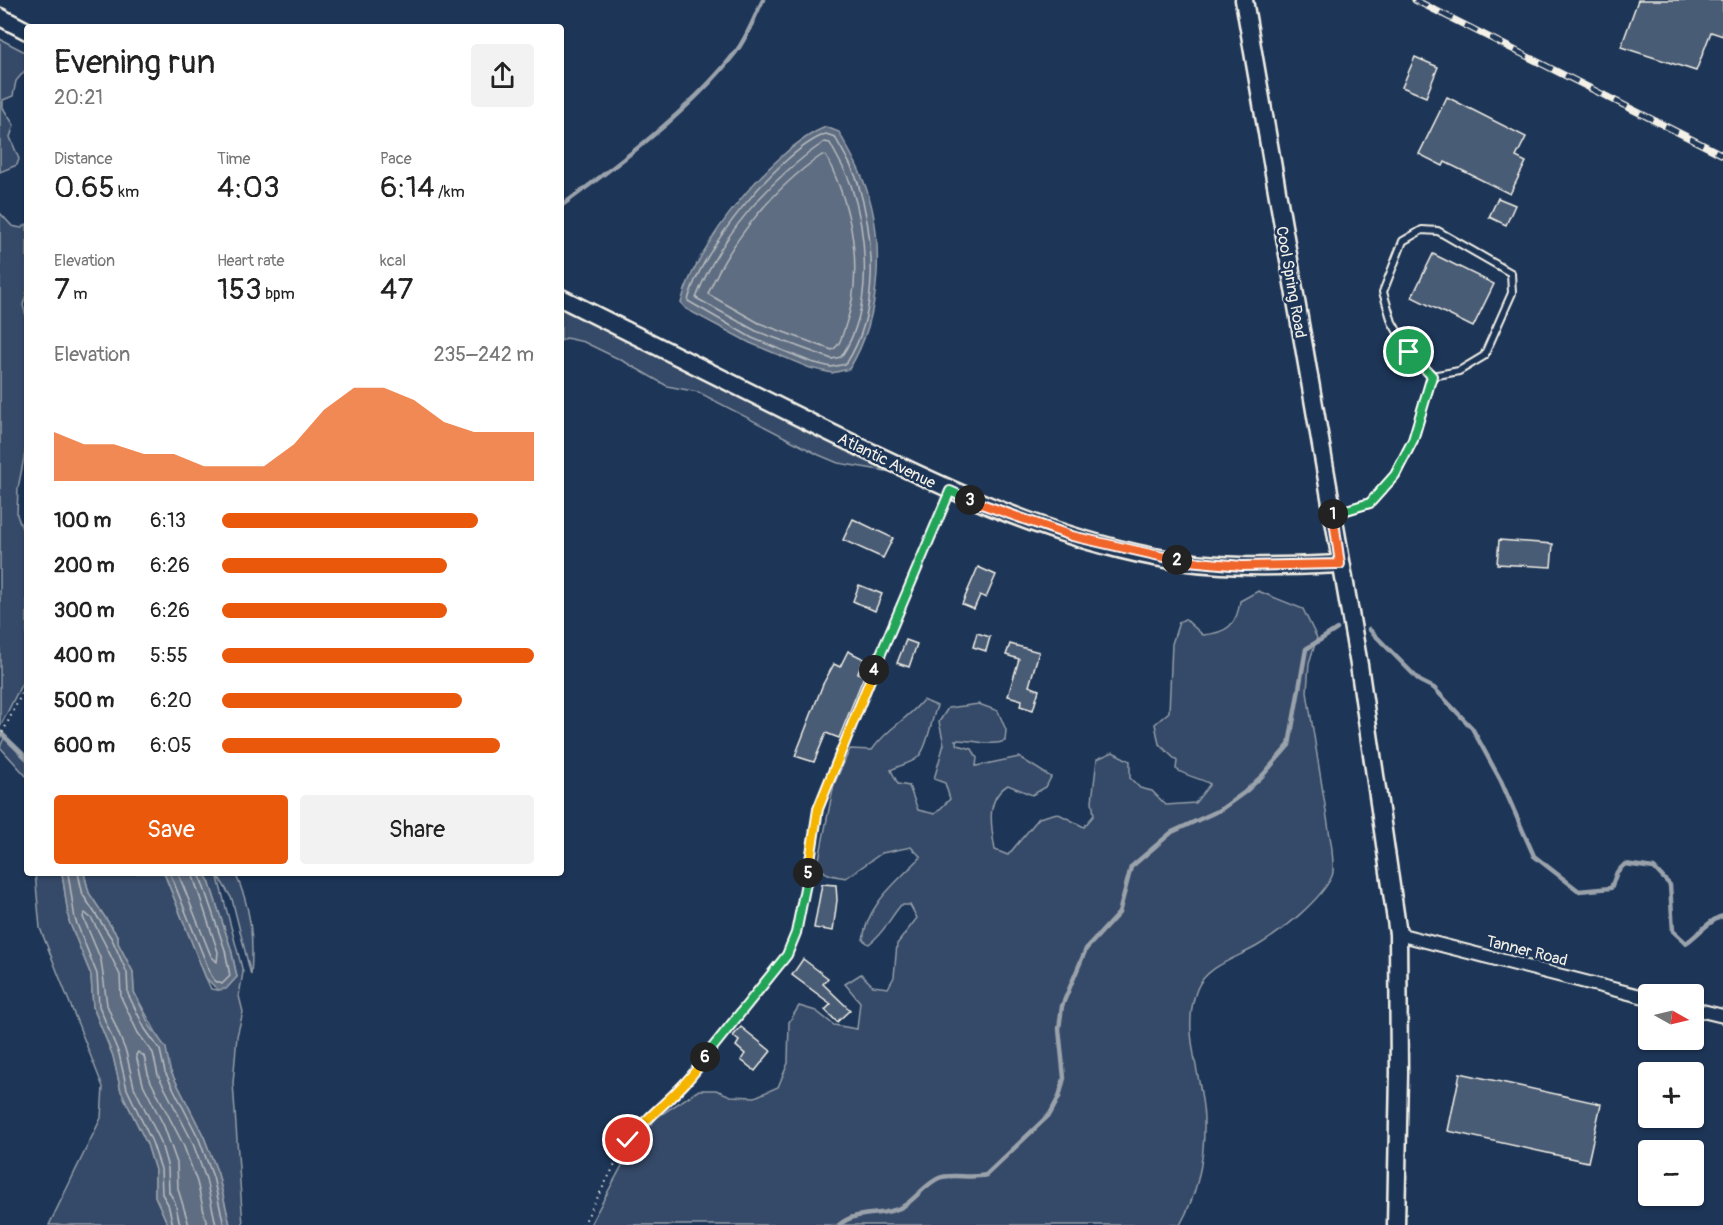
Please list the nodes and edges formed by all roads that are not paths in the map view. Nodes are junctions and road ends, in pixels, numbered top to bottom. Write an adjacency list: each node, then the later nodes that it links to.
1 (1244, 0): 6 (main road, Cool Spring Road)
2 (0, 17): 3 (main road)
3 (24, 29)
4 (564, 299): 7 (main road, Atlantic Avenue)
5 (1432, 376): 5 (lane); 6 (lane)
6 (1331, 515): 7 (main road, Cool Spring Road)
7 (1340, 564): 8 (main road, Cool Spring Road)
8 (1398, 934): 9 (street, Tanner Road); 12 (main road, Cool Spring Road)
9 (1638, 995)
10 (1704, 1011): 11 (street)
11 (1723, 1016)
12 (1396, 1225)

